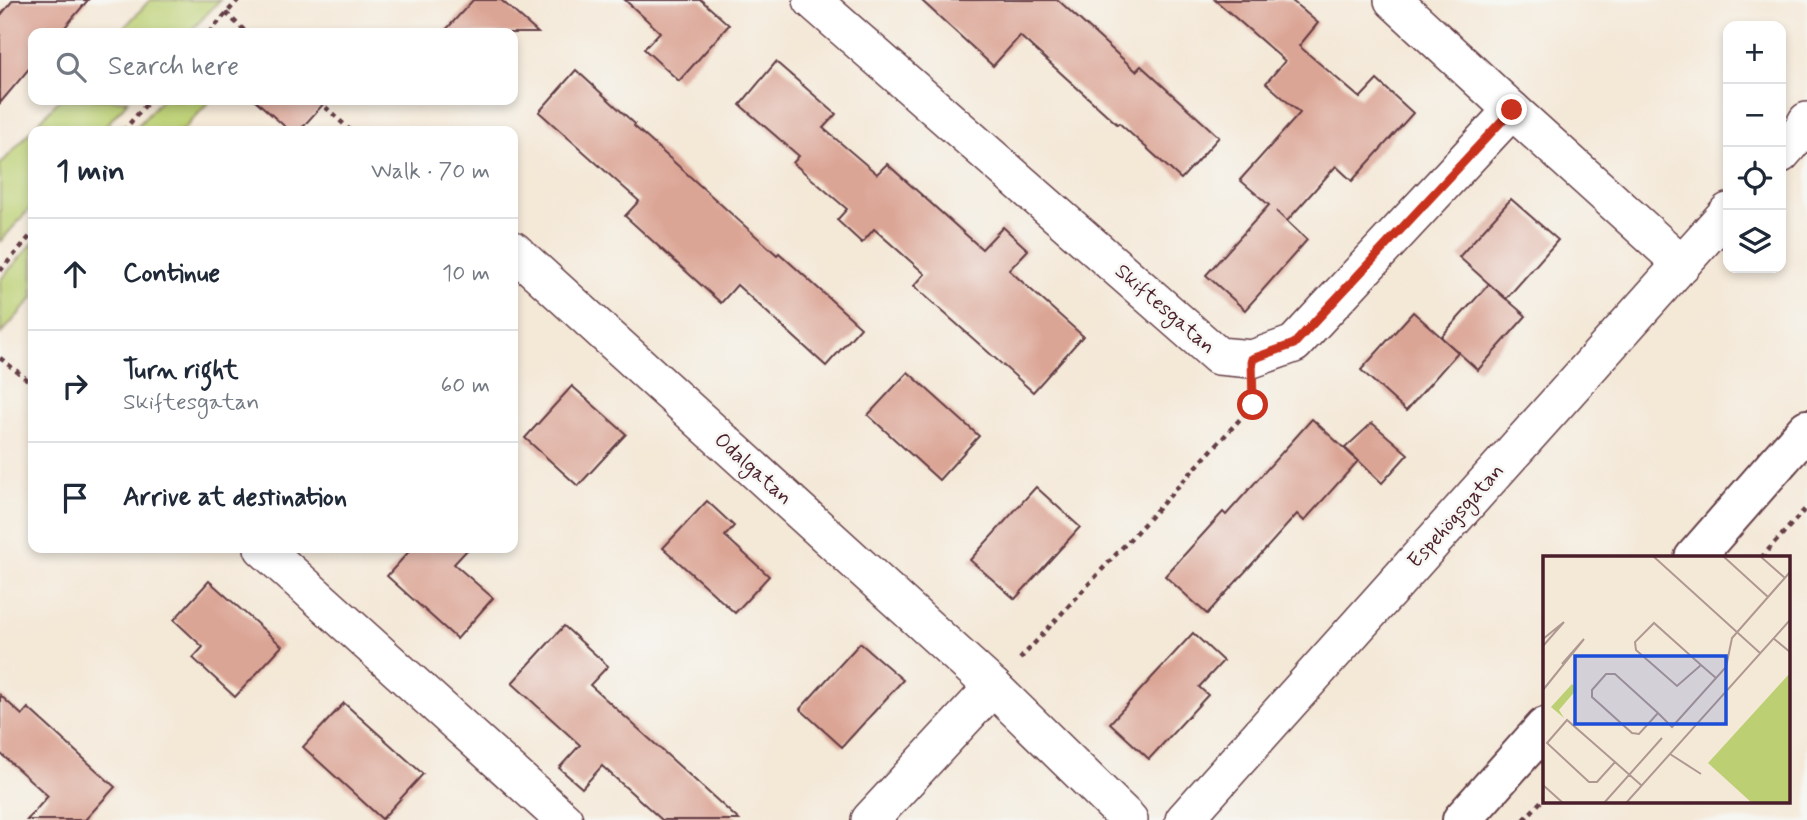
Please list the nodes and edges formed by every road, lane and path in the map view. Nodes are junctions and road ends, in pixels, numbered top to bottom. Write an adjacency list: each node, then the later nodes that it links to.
1 (238, 0): 4 (path)
2 (812, 0): 20 (street, Skiftesgatan)
3 (1393, 0): 9 (street)
4 (226, 13): 5 (path); 6 (path)
5 (213, 28)
6 (242, 28)
7 (146, 105): 11 (path)
8 (323, 105): 12 (path)
9 (1512, 110): 17 (street); 20 (street, Skiftesgatan)
10 (1807, 121): 13 (street)
11 (127, 126)
12 (346, 126)
13 (1786, 148)
14 (1723, 218): 17 (street, Espehögsgatan)
15 (28, 239): 18 (path)
16 (518, 255): 27 (street, Odalgatan)
17 (1682, 264): 33 (street, Espehögsgatan)
18 (0, 271)
19 (0, 358): 21 (path)
20 (1252, 359): 27 (path)
21 (28, 380)
22 (1807, 429): 25 (street)
23 (1807, 507): 26 (path)
24 (269, 553): 30 (street)
25 (1696, 556)
26 (1763, 556)
27 (993, 687): 31 (street); 32 (street, Odalgatan)
28 (1543, 729): 34 (street)
29 (1543, 799): 35 (path)
30 (564, 820)
31 (870, 820)
32 (1129, 820)
33 (1184, 820)
34 (1462, 820)
35 (1524, 820)

